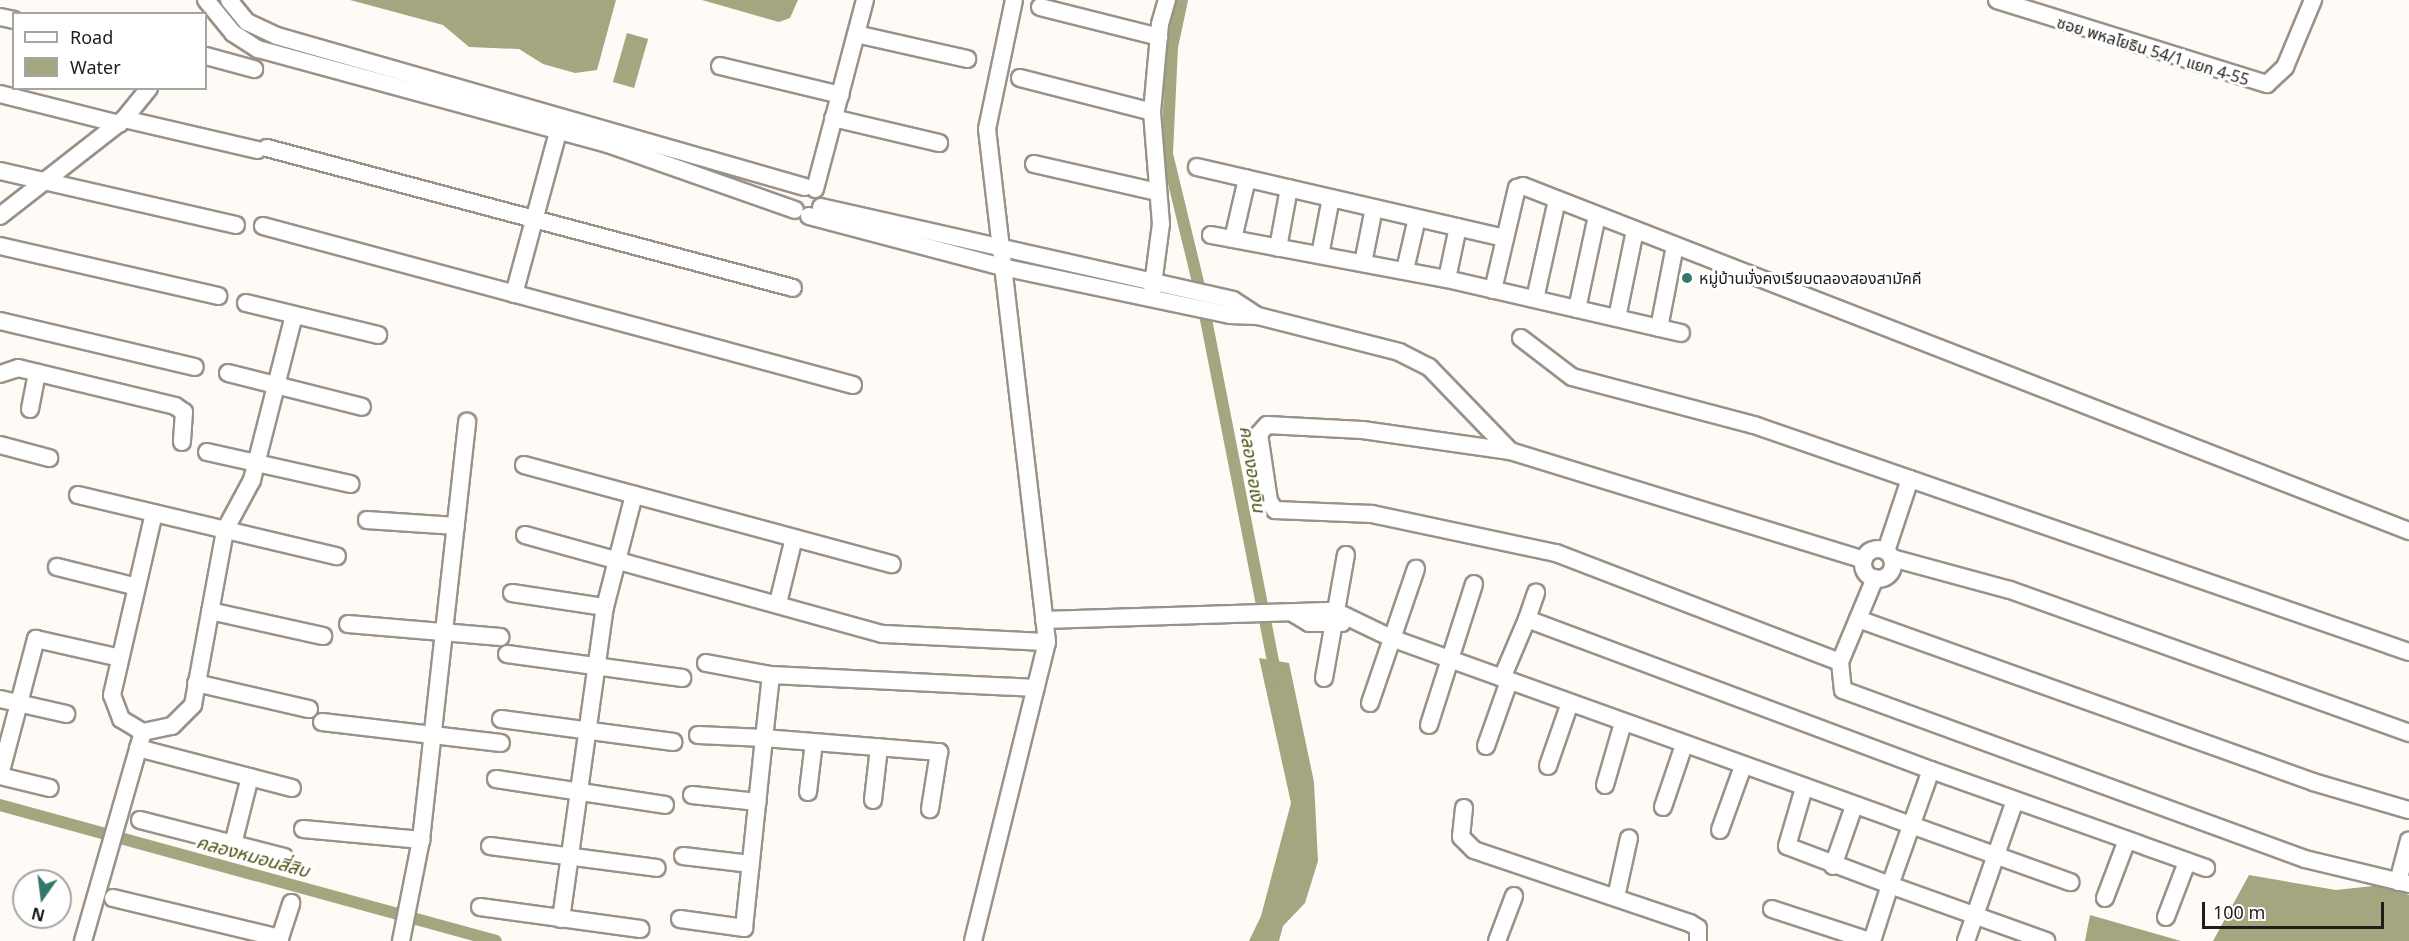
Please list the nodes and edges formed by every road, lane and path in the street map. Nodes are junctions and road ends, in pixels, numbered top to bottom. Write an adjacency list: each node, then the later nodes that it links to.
1 (229, 0): 15 (street)
2 (866, 0): 9 (street)
3 (1014, 0): 52 (street)
4 (1167, 0): 10 (street)
5 (1997, 0): 6 (street, ซอย พหลโยธิน 54/1 แยก 4-55)
6 (2313, 0)
7 (207, 4): 17 (street)
8 (1040, 7): 10 (street)
9 (856, 34): 12 (street); 20 (street)
10 (1159, 37): 21 (street)
11 (207, 56): 14 (street)
12 (967, 59)
13 (720, 66): 20 (street)
14 (254, 69)
15 (402, 69): 17 (street); 22 (street)
16 (1020, 78): 21 (street)
17 (397, 87): 25 (street)
18 (147, 90): 24 (street)
19 (0, 94): 24 (street)
20 (841, 95): 23 (street)
21 (1152, 112): 34 (street)
22 (562, 113): 25 (street); 32 (street)
23 (833, 118): 26 (street); 32 (street)
24 (122, 122): 31 (street); 42 (street)
25 (558, 130): 38 (street); 42 (street)
26 (939, 143)
27 (1034, 164): 34 (street)
28 (1197, 167): 30 (street)
29 (0, 171): 31 (street)
30 (1247, 179): 33 (street); 49 (street)
31 (43, 181): 39 (street); 43 (street)
32 (810, 188): 38 (street); 38 (street)
33 (1289, 188): 35 (street); 53 (street)
34 (1157, 192): 59 (street)
35 (1332, 198): 37 (street); 54 (street)
36 (1557, 200): 40 (street); 48 (street); 65 (street)
37 (1374, 208): 41 (street); 55 (street)
38 (808, 211): 52 (street); 56 (street)
39 (0, 216)
40 (1597, 216): 46 (street); 68 (street)
41 (1417, 218): 45 (street); 57 (street)
42 (536, 220): 60 (street); 62 (street)
43 (236, 225)
44 (263, 226): 62 (street)
45 (1458, 228): 48 (street); 58 (street)
46 (1635, 230): 51 (street); 70 (street)
47 (1211, 235): 49 (street)
48 (1505, 238): 61 (street)
49 (1233, 239): 53 (street)
50 (0, 246): 63 (street)
51 (1675, 246): 72 (street); 100 (street)
52 (1000, 248): 56 (street); 59 (street)
53 (1278, 248): 54 (street)
54 (1320, 255): 55 (street)
55 (1364, 263): 57 (street)
56 (1002, 267): 64 (street); 122 (street)
57 (1405, 270): 58 (street)
58 (1447, 279): 61 (street)
59 (1154, 282): 64 (street); 67 (street)
60 (794, 288)
61 (1493, 290): 65 (street)
62 (514, 294): 81 (street)
63 (218, 296)
64 (1151, 299): 67 (street)
65 (1535, 299): 68 (street)
66 (246, 303): 69 (street)
67 (1223, 306): 87 (street)
68 (1577, 309): 70 (street)
69 (294, 315): 74 (street); 80 (street)
70 (1617, 318): 72 (street)
71 (0, 321): 76 (street)
72 (1659, 328): 73 (street)
73 (1681, 333)
74 (378, 335)
75 (1521, 338): 92 (street)
76 (195, 367)
77 (37, 373): 79 (street); 83 (street); 85 (street)
78 (228, 373): 80 (street)
79 (0, 374)
80 (276, 385): 82 (street); 90 (street)
81 (853, 385)
82 (362, 407)
83 (30, 409)
84 (467, 422): 98 (street)
85 (182, 442)
86 (0, 445): 89 (street)
87 (1510, 451): 107 (street); 133 (street)
88 (207, 452): 90 (street)
89 (50, 458)
90 (257, 463): 93 (street); 99 (street)
91 (524, 465): 95 (street)
92 (1910, 479): 103 (street); 129 (street)
93 (350, 484)
94 (78, 495): 96 (street)
95 (634, 495): 102 (street); 106 (street)
96 (154, 513): 99 (street); 113 (street)
97 (367, 520): 98 (street)
98 (456, 526): 124 (street)
99 (225, 530): 105 (street); 118 (street)
100 (2409, 531)
101 (525, 535): 106 (street)
102 (794, 538): 108 (street); 116 (street)
103 (1889, 554): 107 (street); 111 (street); 154 (street)
104 (1346, 555): 119 (street)
105 (338, 556)
106 (618, 560): 116 (street); 117 (street)
107 (1864, 560): 111 (street)
108 (892, 564)
109 (57, 567): 113 (street)
110 (1416, 569): 127 (street)
111 (1875, 578): 121 (street)
112 (1474, 584): 132 (street)
113 (137, 587): 131 (street)
114 (512, 592): 117 (street)
115 (1536, 593): 120 (street)
116 (778, 603): 128 (street)
117 (605, 607): 135 (street)
118 (210, 611): 125 (street); 140 (street)
119 (1338, 619): 122 (street); 127 (street); 138 (street)
120 (1527, 619): 139 (street); 167 (street)
121 (1858, 619): 133 (street); 186 (street)
122 (1044, 620): 128 (street)
123 (348, 624): 124 (street)
124 (445, 632): 126 (street); 155 (street)
125 (324, 636)
126 (500, 637)
127 (1391, 638): 132 (street); 144 (street)
128 (1047, 642): 141 (street)
129 (2409, 652)
130 (507, 654): 135 (street)
131 (120, 658): 143 (street); 153 (street)
132 (1449, 659): 139 (street); 151 (street)
133 (1840, 662): 207 (street)
134 (706, 663): 136 (street)
135 (596, 667): 137 (street); 152 (street)
136 (771, 675): 141 (street); 157 (street)
137 (682, 678)
138 (1323, 678)
139 (1505, 680): 145 (street); 162 (street)
140 (196, 683): 146 (street); 153 (street)
141 (1036, 688): 224 (street)
142 (0, 699): 143 (street)
143 (19, 703): 147 (street); 168 (street)
144 (1370, 703)
145 (1570, 703): 150 (street); 165 (street)
146 (309, 709)
147 (66, 714)
148 (501, 719): 152 (street)
149 (322, 722): 155 (street)
150 (1623, 723): 161 (street); 171 (street)
151 (1429, 725)
152 (587, 730): 158 (street); 175 (street)
153 (143, 732): 164 (street)
154 (2409, 733)
155 (434, 735): 160 (street); 192 (street)
156 (698, 735): 157 (street)
157 (764, 738): 159 (street); 180 (street)
158 (673, 742)
159 (814, 742): 163 (street); 176 (street)
160 (501, 743)
161 (1684, 744): 166 (street); 183 (street)
162 (1486, 746)
163 (879, 747): 178 (street); 185 (street)
164 (138, 748): 169 (street); 223 (street)
165 (1548, 766)
166 (1743, 766): 174 (street); 190 (street)
167 (1931, 770): 179 (street); 188 (street)
168 (0, 775): 172 (street)
169 (250, 777): 173 (street); 195 (street)
170 (496, 779): 175 (street)
171 (1605, 785)
172 (50, 788)
173 (292, 788)
174 (1804, 788): 182 (street); 203 (street)
175 (578, 791): 181 (street); 197 (street)
176 (808, 792)
177 (692, 795): 180 (street)
178 (873, 800)
179 (2015, 800): 193 (street); 199 (street)
180 (758, 802): 202 (street)
181 (665, 805)
182 (1854, 806): 188 (street); 203 (street)
183 (1663, 807)
184 (1464, 808): 210 (street)
185 (930, 809)
186 (2409, 810)
187 (140, 820): 195 (street)
188 (1910, 826): 199 (street); 208 (street)
189 (303, 829): 192 (street)
190 (1720, 830)
191 (1629, 838): 210 (street)
192 (421, 840): 221 (street)
193 (2127, 840): 201 (street); 212 (street)
194 (2409, 840): 207 (street)
195 (233, 844): 200 (street)
196 (490, 846): 197 (street)
197 (570, 856): 204 (street); 218 (street)
198 (683, 856): 202 (street)
199 (1996, 856): 206 (street); 216 (street)
200 (284, 857)
201 (2187, 862): 205 (street); 217 (street)
202 (751, 864): 219 (street)
203 (1833, 866): 208 (street)
204 (657, 868)
205 (2206, 868)
206 (2070, 882)
207 (2403, 883)
208 (1890, 885): 216 (street); 227 (street)
209 (1514, 896): 225 (street)
210 (1616, 897): 226 (street)
211 (113, 898): 222 (street)
212 (2105, 898)
213 (291, 903): 222 (street)
214 (480, 907): 218 (street)
215 (1772, 909): 227 (street)
216 (1976, 915): 228 (street); 229 (street)
217 (2166, 917)
218 (561, 919): 220 (street)
219 (680, 919)
220 (641, 929)
221 (403, 936)
222 (279, 939)
223 (83, 941)
224 (973, 941)
225 (1497, 941)
226 (1698, 941)
227 (1871, 941)
228 (1966, 941)
229 (2046, 941)

